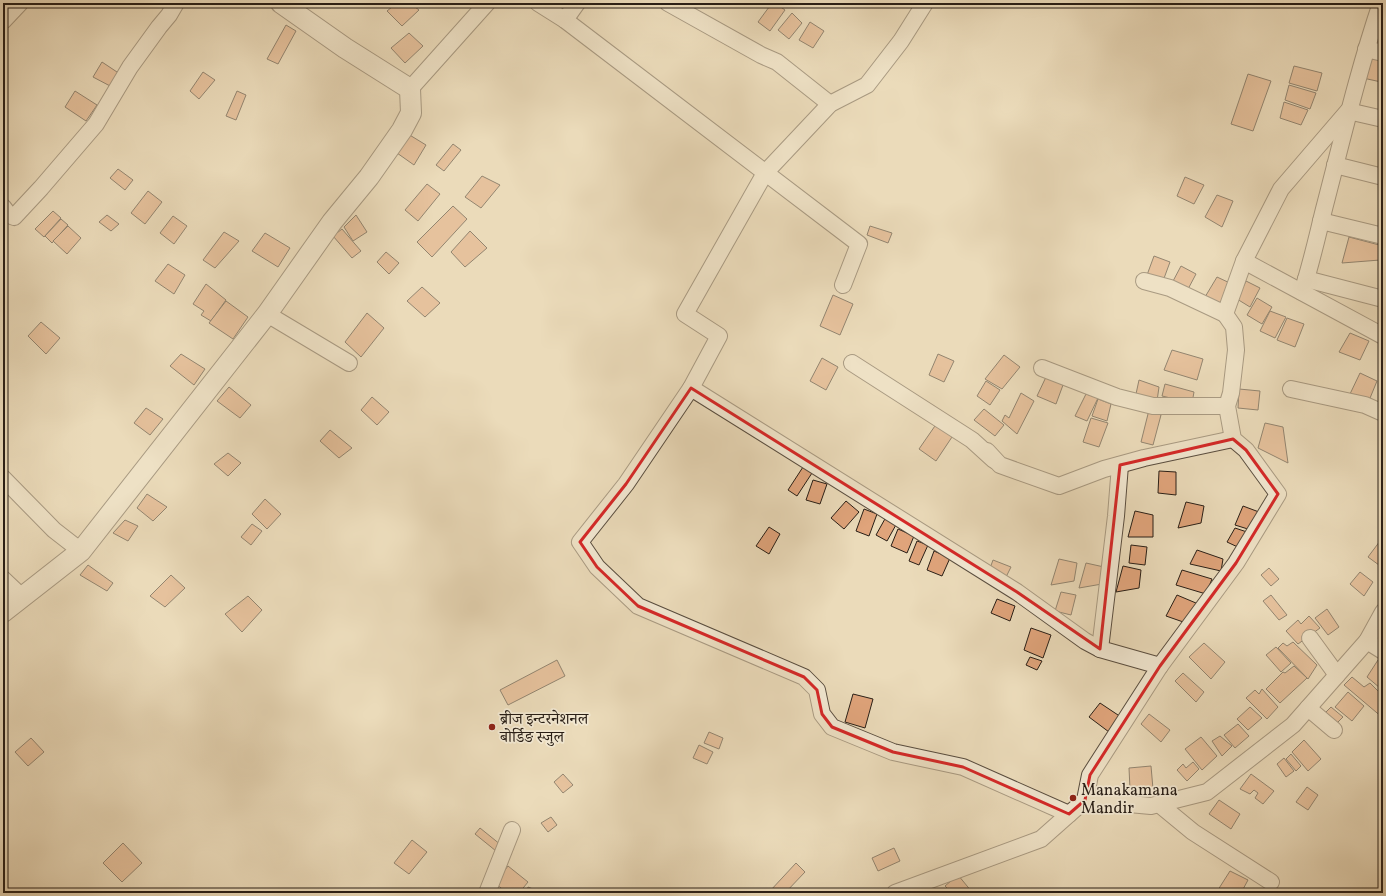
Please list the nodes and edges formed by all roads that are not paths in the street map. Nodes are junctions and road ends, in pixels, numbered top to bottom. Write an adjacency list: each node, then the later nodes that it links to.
1 (20, 3): 10 (street)
2 (176, 3): 21 (street)
3 (281, 3): 14 (street)
4 (487, 3): 14 (street)
5 (538, 3): 11 (street)
6 (577, 3): 11 (street)
7 (668, 3): 15 (street)
8 (925, 3): 15 (street)
9 (1381, 3): 12 (street)
10 (3, 20)
11 (565, 20): 19 (street)
12 (1366, 49): 13 (street); 16 (street)
13 (1383, 53)
14 (410, 89): 29 (street)
15 (830, 104): 19 (street)
16 (1348, 111): 17 (street); 18 (street); 24 (street)
17 (1383, 119)
18 (1336, 166): 20 (street); 22 (street)
19 (765, 173): 26 (street); 35 (street)
20 (1383, 177)
21 (3, 207)
22 (1321, 221): 23 (street); 27 (street)
23 (1383, 236)
24 (1244, 261): 27 (street); 30 (street)
25 (1144, 281): 30 (street)
26 (843, 285)
27 (1304, 285): 28 (street); 31 (street)
28 (1383, 299)
29 (267, 314): 32 (street); 44 (street)
30 (1226, 314): 37 (street)
31 (1383, 336)
32 (349, 363)
33 (852, 363): 41 (street)
34 (1042, 368): 37 (street)
35 (691, 388): 51 (street); 59 (street)
36 (1291, 389): 38 (street)
37 (1227, 406): 39 (street)
38 (1383, 413)
39 (1233, 439): 42 (street); 53 (street)
40 (987, 451): 41 (street)
41 (1000, 465): 42 (street)
42 (1120, 465): 51 (street)
43 (3, 478): 44 (street)
44 (81, 551): 46 (street)
45 (3, 579): 46 (street)
46 (22, 597): 47 (street)
47 (3, 612)
48 (1383, 612): 50 (street)
49 (1310, 638): 54 (street)
50 (1367, 641): 52 (street); 54 (street)
51 (1100, 649): 53 (street)
52 (1383, 651)
53 (1160, 666): 57 (street)
54 (1337, 675): 55 (street)
55 (1308, 708): 56 (street); 58 (street)
56 (1334, 730)
57 (1085, 800): 58 (street); 59 (street)
58 (1159, 804): 61 (street)
59 (1069, 814): 63 (street)
60 (512, 830): 62 (street)
61 (1270, 882)
62 (487, 893)
63 (895, 893)

